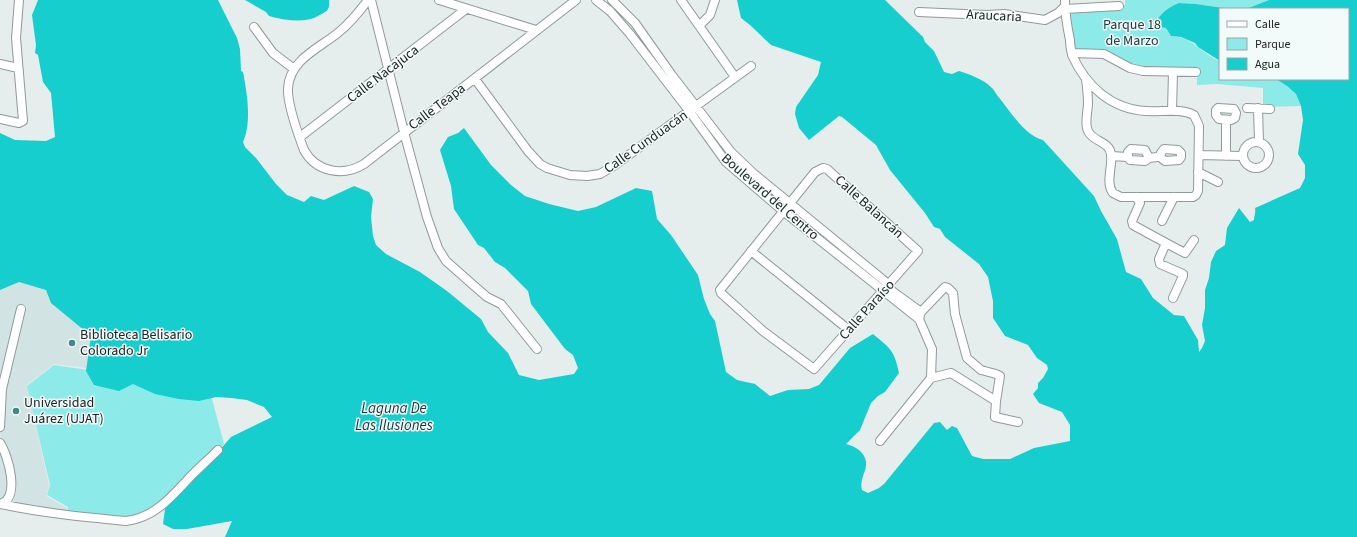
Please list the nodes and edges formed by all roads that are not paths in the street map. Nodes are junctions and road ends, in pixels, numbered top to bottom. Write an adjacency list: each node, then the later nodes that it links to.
1 (19, 0): 20 (street)
2 (368, 0): 21 (street)
3 (371, 0): 22 (street)
4 (439, 0): 12 (street)
5 (576, 0): 16 (street, Calle Teapa)
6 (596, 0): 30 (street, Boulevard del Centro)
7 (612, 0): 30 (street, Boulevard del Centro)
8 (681, 0): 14 (street)
9 (715, 0): 14 (street)
10 (1065, 5): 11 (street); 13 (street, Araucaria); 17 (street)
11 (1119, 6)
12 (466, 9): 16 (street); 22 (street, Calle Nacajuca)
13 (919, 12)
14 (700, 25): 25 (street)
15 (254, 27): 21 (street)
16 (536, 30): 26 (street, Calle Teapa)
17 (1072, 53): 23 (street); 27 (street)
18 (0, 64): 20 (street)
19 (751, 66): 25 (street, Calle Cunduacán)
20 (18, 68): 33 (street)
21 (294, 69): 36 (street, Calle Teapa)
22 (389, 70): 35 (street); 36 (street, Calle Nacajuca)
23 (1173, 72): 24 (street); 32 (street)
24 (1196, 72)
25 (735, 77): 30 (street, Calle Cunduacán)
26 (475, 78): 30 (street, Calle Cunduacán); 35 (street, Calle Teapa)
27 (1086, 79): 32 (street); 39 (street)
28 (1247, 108): 29 (street)
29 (1258, 108): 31 (street); 37 (street)
30 (693, 109): 47 (street, Boulevard del Centro); 48 (street, Boulevard del Centro)
31 (1270, 109)
32 (1172, 111): 38 (street)
33 (0, 119)
34 (1226, 120): 40 (street)
35 (404, 132): 36 (street, Calle Teapa); 59 (street)
36 (300, 137)
37 (1259, 142): 41 (street); 41 (street)
38 (1199, 155): 40 (street); 43 (street)
39 (1111, 156): 42 (street); 45 (street)
40 (1226, 156): 41 (street)
41 (1242, 156)
42 (1182, 157)
43 (1198, 172): 44 (street); 46 (street)
44 (1218, 182)
45 (1136, 197): 46 (street); 51 (street)
46 (1174, 197): 49 (street)
47 (790, 203): 48 (street); 53 (street, Calle Balancán); 54 (street, Boulevard del Centro)
48 (783, 211): 52 (street); 54 (street, Boulevard del Centro)
49 (1162, 221)
50 (1194, 240): 51 (street)
51 (1166, 243): 55 (street)
52 (751, 251): 58 (street); 58 (street, Calle Paraíso)
53 (918, 251): 54 (street, Calle Paraíso)
54 (887, 288): 57 (street, Boulevard del Centro); 58 (street, Calle Paraíso)
55 (1173, 298)
56 (21, 309): 63 (street)
57 (920, 315): 60 (street); 61 (street)
58 (849, 330)
59 (537, 349)
60 (931, 378): 61 (street); 64 (street)
61 (996, 401): 62 (street)
62 (1018, 422)
63 (0, 427)
64 (880, 441)
65 (0, 443): 67 (street)
66 (218, 450): 67 (street)
67 (0, 504)

